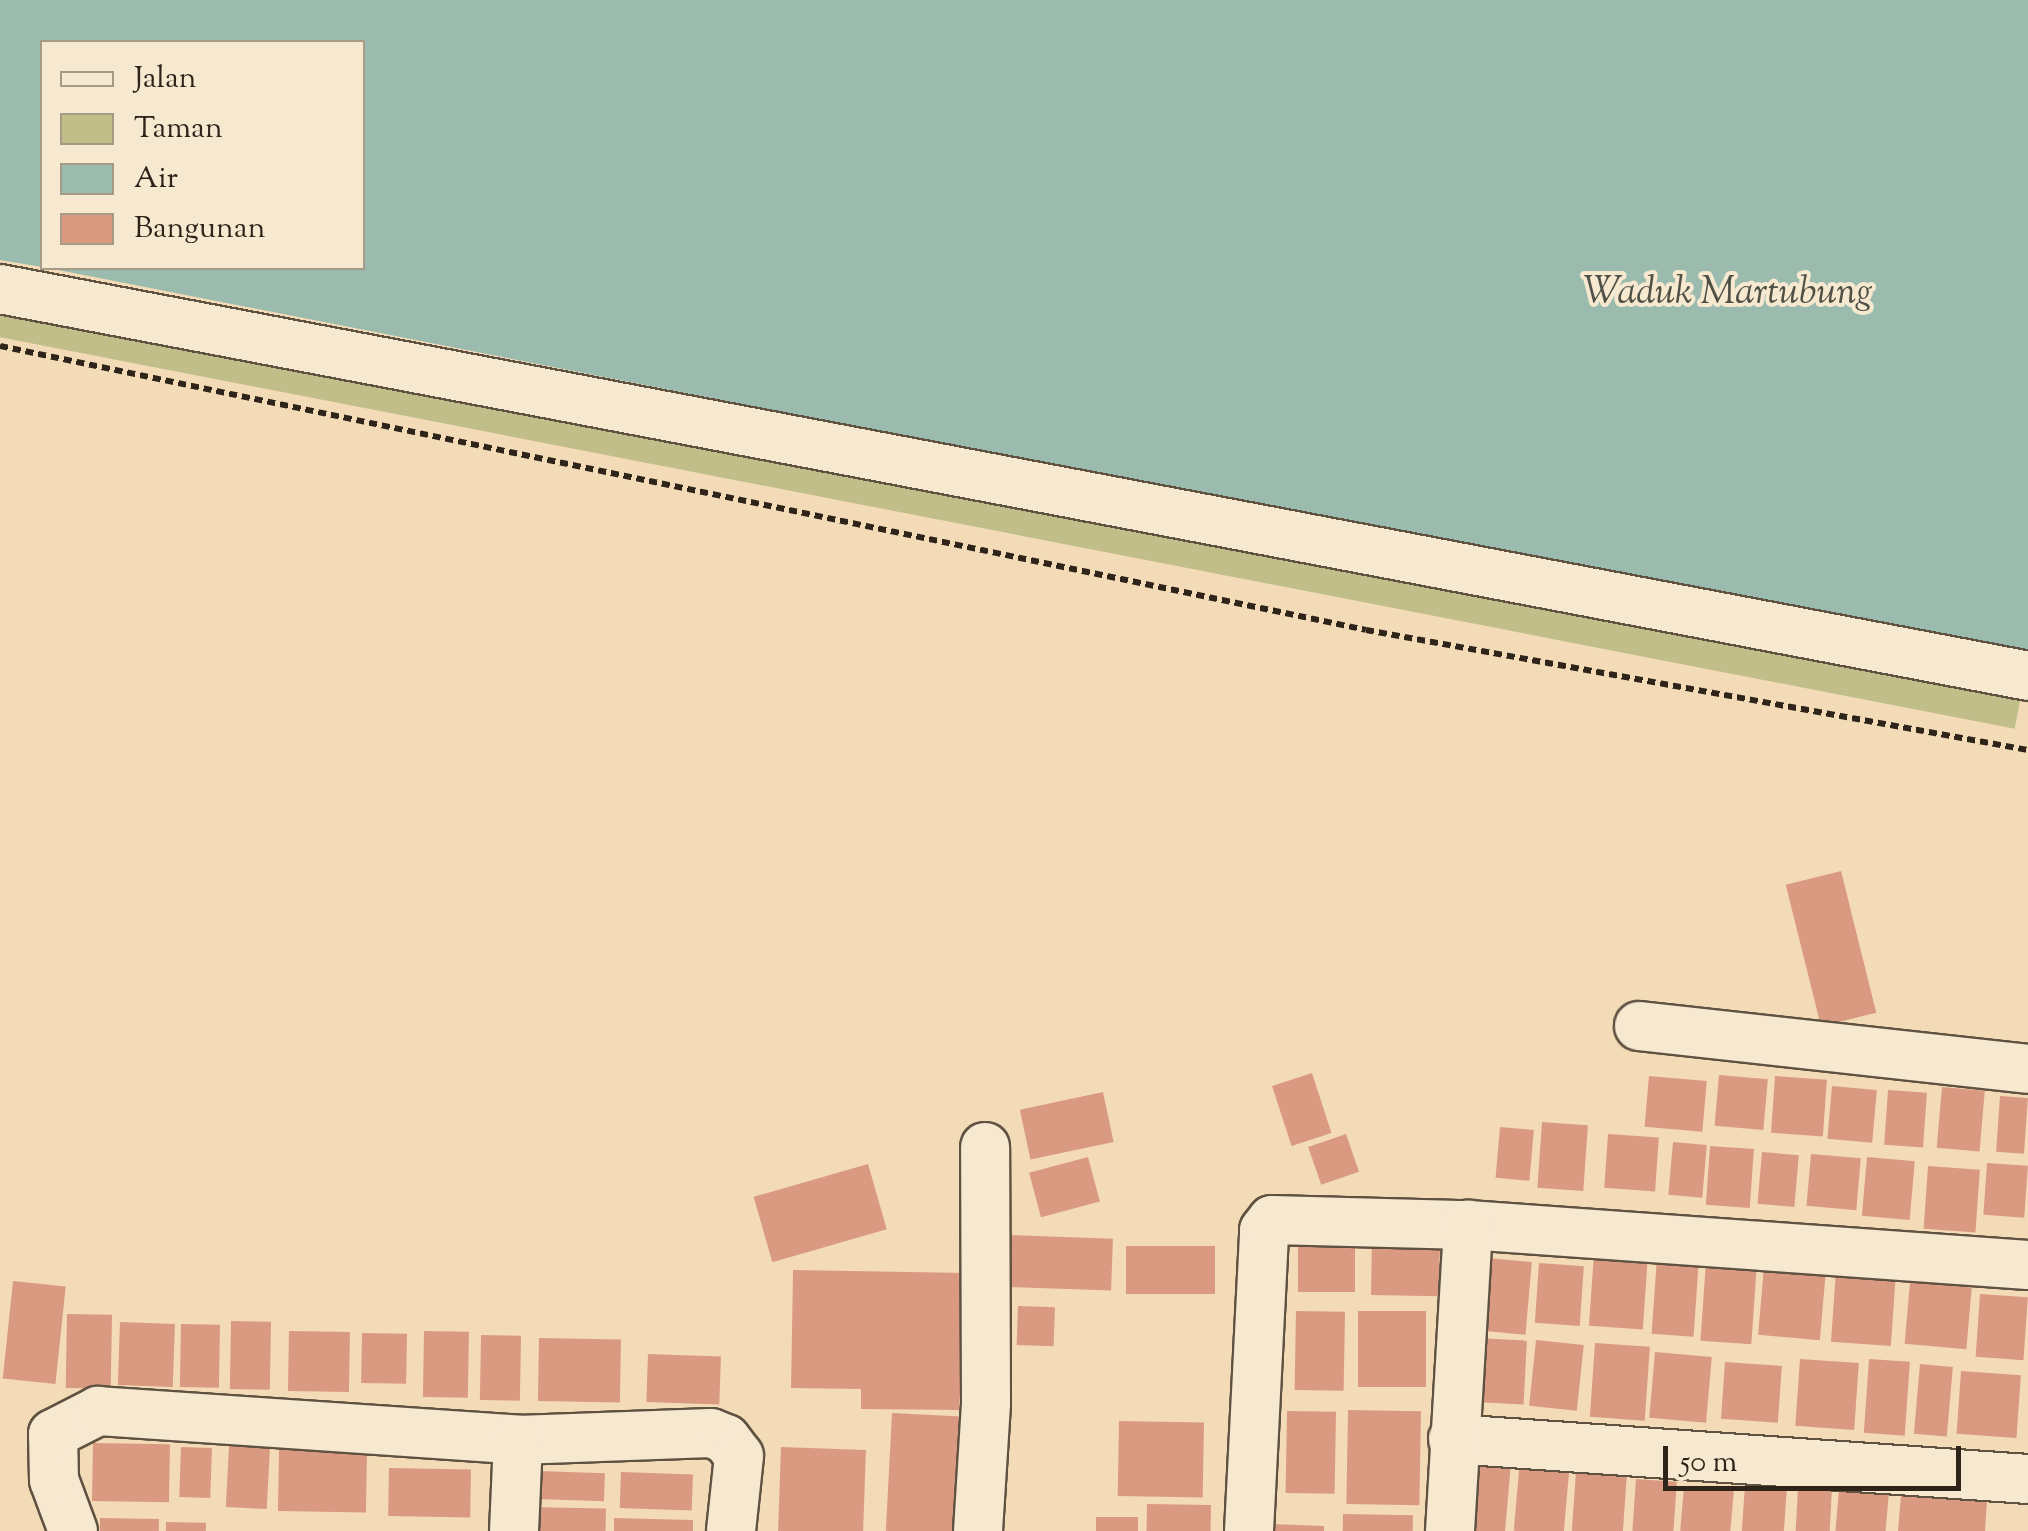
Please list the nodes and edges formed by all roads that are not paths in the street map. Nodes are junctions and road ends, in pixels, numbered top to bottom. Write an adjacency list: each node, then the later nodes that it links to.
1 (0, 289): 2 (street)
2 (2028, 676)
3 (1639, 1026): 4 (street)
4 (2028, 1069)
5 (986, 1148): 14 (street)
6 (1468, 1225): 7 (street); 8 (street); 15 (street)
7 (2028, 1265)
8 (1454, 1439): 10 (street); 16 (street)
9 (518, 1440): 11 (street); 12 (street); 13 (street)
10 (2028, 1479)
11 (73, 1531)
12 (514, 1531)
13 (731, 1531)
14 (978, 1531)
15 (1249, 1531)
16 (1450, 1531)

